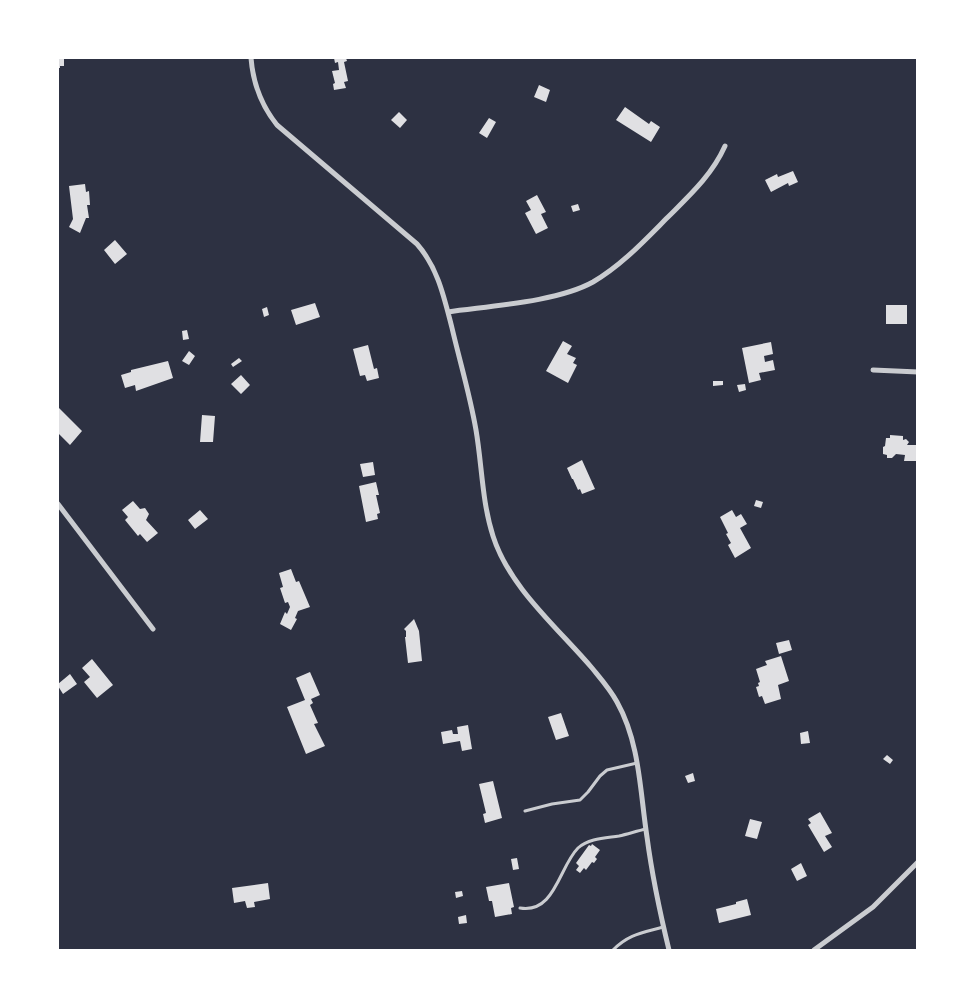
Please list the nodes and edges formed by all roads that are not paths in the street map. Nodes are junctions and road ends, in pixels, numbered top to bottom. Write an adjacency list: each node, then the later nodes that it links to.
1 (251, 58): 3 (street)
2 (725, 146): 3 (street)
3 (448, 312): 8 (street)
4 (872, 370): 5 (street)
5 (918, 372)
6 (58, 504): 7 (street)
7 (152, 629)
8 (637, 763): 9 (lane); 10 (street)
9 (524, 811)
10 (646, 829): 12 (lane); 13 (street)
11 (918, 862): 16 (street)
12 (520, 908)
13 (663, 927): 14 (lane); 15 (street)
14 (613, 950)
15 (669, 950)
16 (814, 950)

